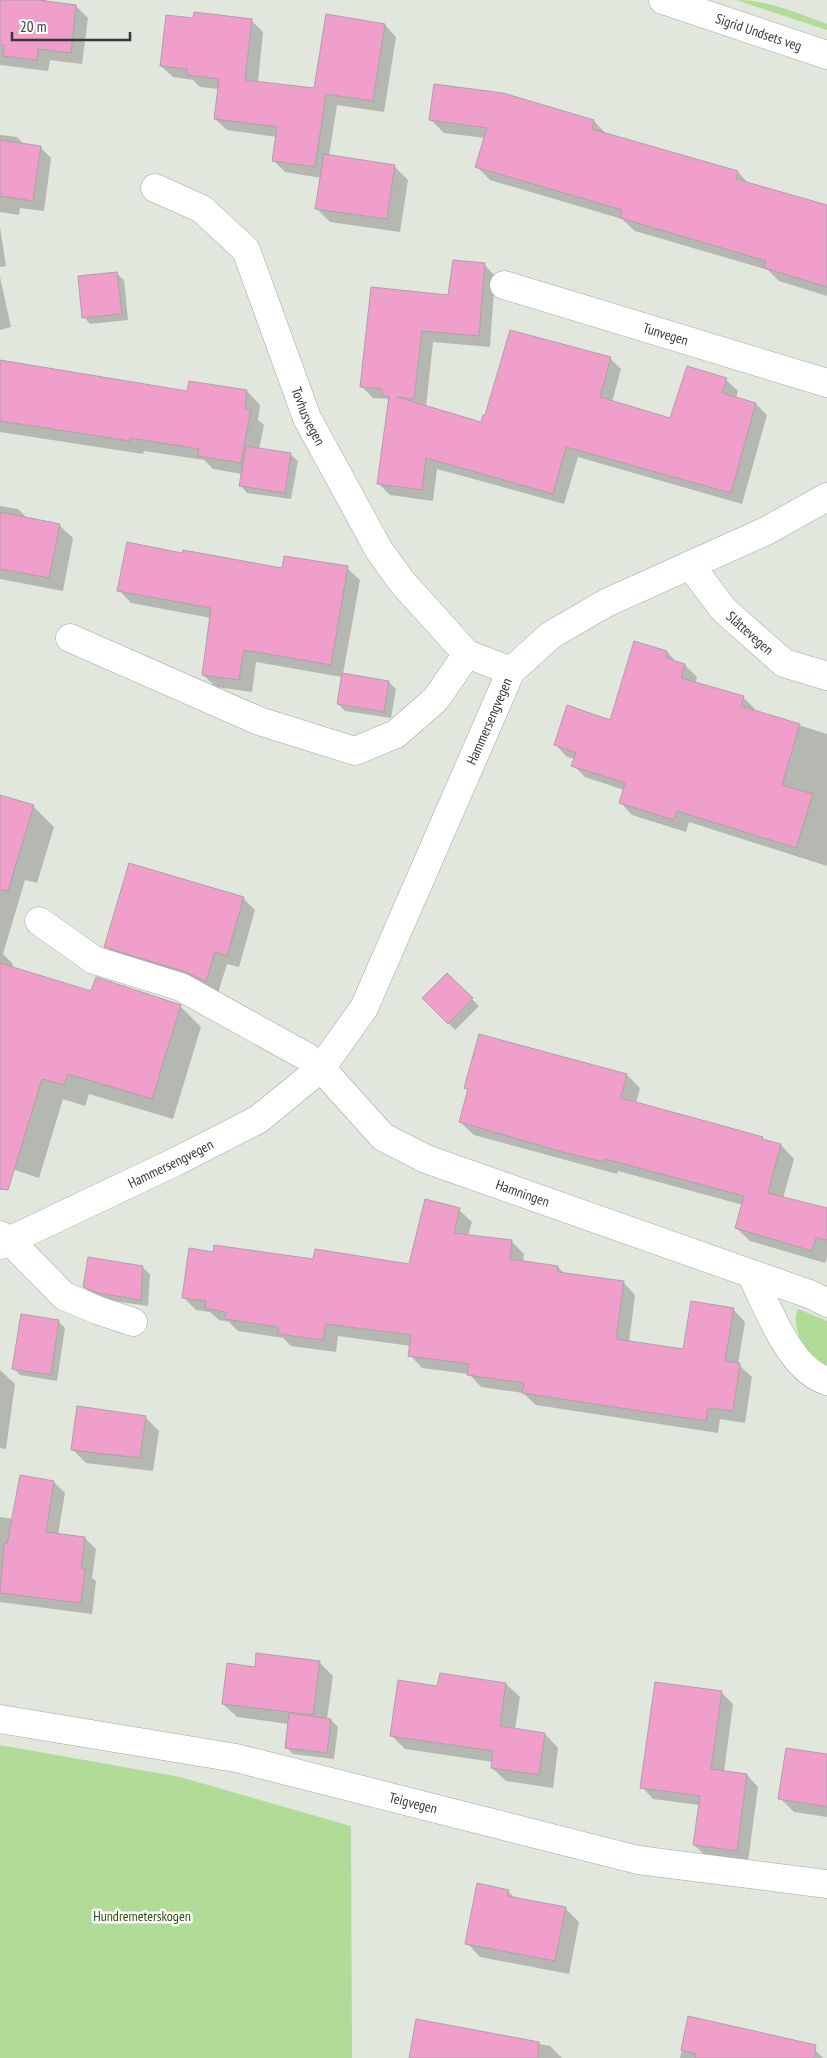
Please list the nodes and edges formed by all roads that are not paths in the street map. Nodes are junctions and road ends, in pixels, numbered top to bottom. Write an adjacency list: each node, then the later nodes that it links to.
1 (663, 0): 2 (street, Sigrid Undsets veg)
2 (827, 55)
3 (154, 188): 9 (street, Tovhusvegen)
4 (504, 285): 5 (street, Tunvegen)
5 (827, 383)
6 (827, 497): 7 (street, Hammersengvegen)
7 (690, 565): 10 (street, Hammersengvegen); 11 (street, Slåttevegen)
8 (70, 638): 9 (street)
9 (467, 654): 10 (street, Tovhusvegen)
10 (511, 672): 13 (street, Hammersengvegen)
11 (827, 676)
12 (39, 921): 13 (street)
13 (321, 1068): 14 (street, Hammersengvegen); 15 (street, Hamningen)
14 (3, 1240): 17 (street, Hammersengvegen)
15 (752, 1276): 16 (street, Hamningen); 18 (street)
16 (827, 1303)
17 (133, 1322)
18 (827, 1381)
19 (0, 1719): 20 (street, Teigvegen)
20 (827, 1884)

